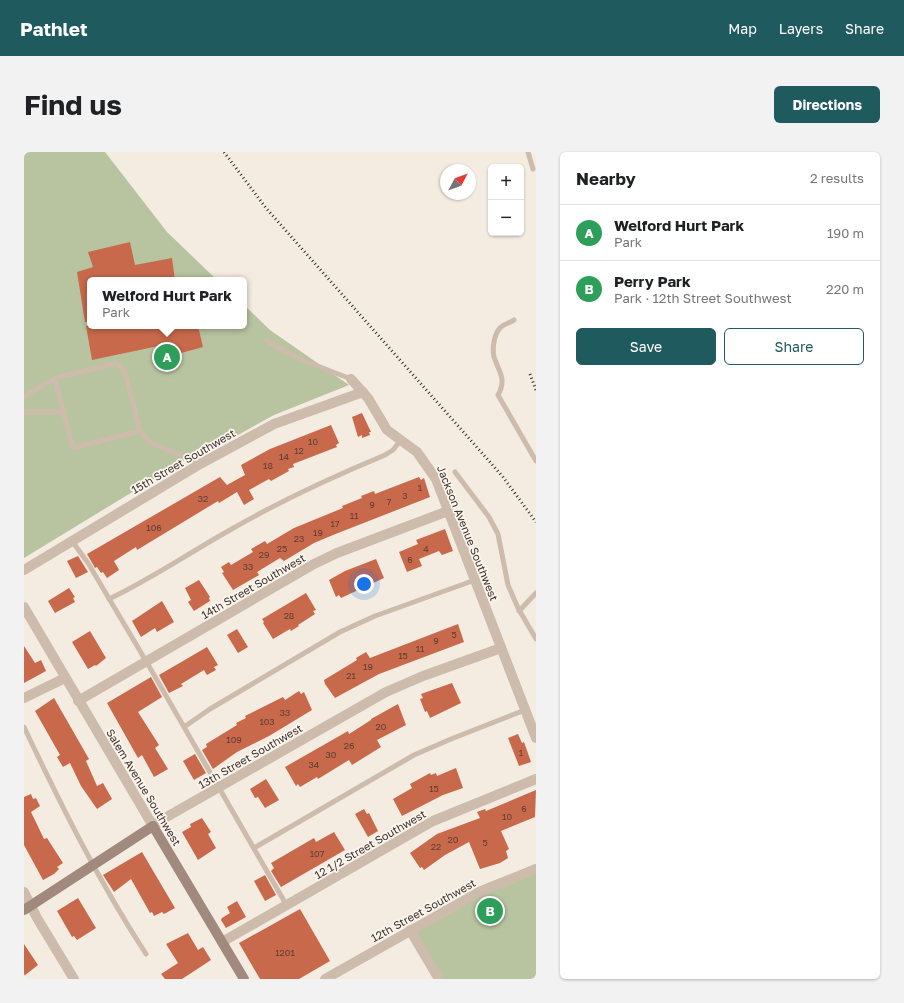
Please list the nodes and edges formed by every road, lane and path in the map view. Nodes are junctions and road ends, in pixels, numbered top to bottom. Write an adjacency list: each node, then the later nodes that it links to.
1 (528, 152): 2 (lane)
2 (533, 169)
3 (514, 320): 13 (lane)
4 (267, 341): 5 (lane, Jackson Avenue Southwest)
5 (351, 378): 7 (street, Jackson Avenue Southwest)
6 (55, 379): 8 (lane); 10 (lane); 11 (lane)
7 (363, 392): 12 (street, Jackson Avenue Southwest); 14 (street, 15th Street Southwest)
8 (24, 397)
9 (24, 412): 10 (lane)
10 (63, 412): 11 (lane)
11 (140, 431): 14 (lane)
12 (400, 441): 16 (street, Jackson Avenue Southwest); 21 (lane)
13 (536, 461)
14 (200, 464): 17 (street, 15th Street Southwest)
15 (455, 472): 23 (lane)
16 (448, 511): 19 (street, Jackson Avenue Southwest); 26 (street, 14th Street Southwest)
17 (72, 540): 18 (street, 15th Street Southwest); 21 (lane)
18 (24, 570)
19 (475, 580): 25 (street, Jackson Avenue Southwest); 32 (lane)
20 (536, 593): 23 (lane)
21 (109, 599): 26 (lane)
22 (24, 607): 27 (street, Salem Avenue Southwest)
23 (520, 611): 24 (lane)
24 (536, 639)
25 (501, 648): 30 (street, Jackson Avenue Southwest); 35 (street, 13th Street Southwest)
26 (146, 661): 29 (street, 14th Street Southwest); 32 (lane)
27 (65, 678): 28 (street); 29 (street, Salem Avenue Southwest)
28 (24, 698)
29 (78, 701): 36 (street, Salem Avenue Southwest)
30 (525, 710): 33 (street, Jackson Avenue Southwest); 37 (lane)
31 (24, 727): 38 (lane)
32 (184, 727): 35 (lane)
33 (536, 738)
34 (536, 779): 41 (street, 12 1/2 Street Southwest)
35 (218, 788): 36 (street, 13th Street Southwest); 37 (lane)
36 (153, 826): 38 (street, 13th Street Southwest); 44 (street, Salem Avenue Southwest)
37 (254, 848): 41 (lane)
38 (93, 865): 42 (street, 13th Street Southwest); 45 (lane)
39 (536, 869): 43 (street, 12th Street Southwest)
40 (24, 892): 42 (street)
41 (288, 906): 44 (street, 12 1/2 Street Southwest)
42 (27, 908): 46 (street)
43 (410, 930): 48 (street, 12th Street Southwest); 49 (street)
44 (222, 942): 47 (street, Salem Avenue Southwest)
45 (146, 954)
46 (74, 979)
47 (244, 979)
48 (325, 979)
49 (439, 979)

